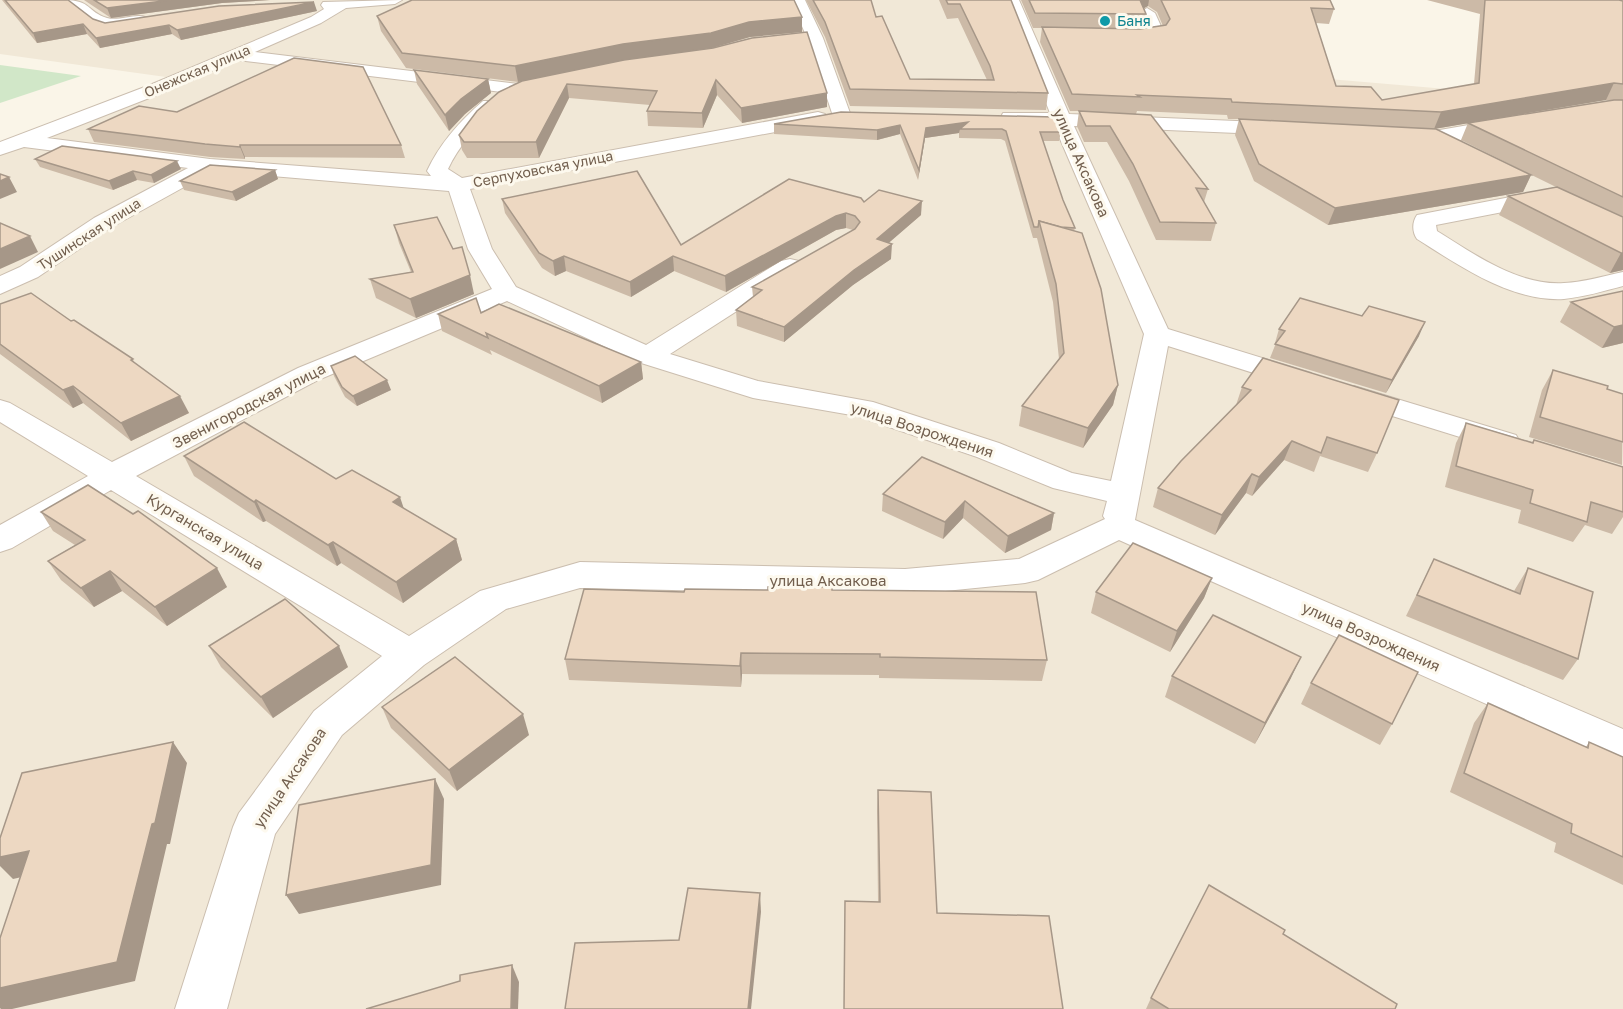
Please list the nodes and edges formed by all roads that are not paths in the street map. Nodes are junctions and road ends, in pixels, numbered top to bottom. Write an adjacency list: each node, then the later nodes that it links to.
1 (71, 0): 7 (street)
2 (395, 0): 5 (street, Онежская улица)
3 (798, 0): 9 (street)
4 (1012, 0): 15 (street, улица Аксакова)
5 (332, 3): 11 (street, Онежская улица)
6 (1147, 12): 8 (street)
7 (162, 17)
8 (1104, 36)
9 (815, 38): 10 (street); 12 (street)
10 (796, 39)
11 (234, 54): 20 (street, Онежская улица); 25 (street)
12 (841, 113): 13 (street, Серпуховская улица); 25 (street, Серпуховская улица)
13 (864, 114)
14 (991, 116): 15 (street)
15 (1061, 118): 17 (street); 30 (street, улица Аксакова)
16 (1526, 122): 19 (street)
17 (1306, 130)
18 (1388, 135): 19 (street)
19 (1434, 137): 22 (street)
20 (25, 141): 21 (street, Онежская улица); 23 (street, Серпуховская улица)
21 (0, 149)
22 (1466, 153)
23 (210, 165): 25 (street, Серпуховская улица); 28 (street, Тушинская улица)
24 (1519, 180): 27 (street)
25 (458, 185): 29 (street)
26 (814, 253): 31 (street)
27 (1623, 279)
28 (0, 286)
29 (507, 291): 31 (street, улица Возрождения); 34 (street, Звенигородская улица)
30 (1157, 334): 33 (street); 35 (street)
31 (648, 357): 35 (street, улица Возрождения)
32 (0, 409): 34 (street, Курганская улица)
33 (1532, 451)
34 (111, 476): 36 (street, Звенигородская улица); 37 (street, Курганская улица)
35 (1121, 510): 37 (street, улица Аксакова); 38 (street, улица Возрождения)
36 (0, 540)
37 (410, 655): 39 (street, улица Аксакова)
38 (1623, 748)
39 (201, 1009)

